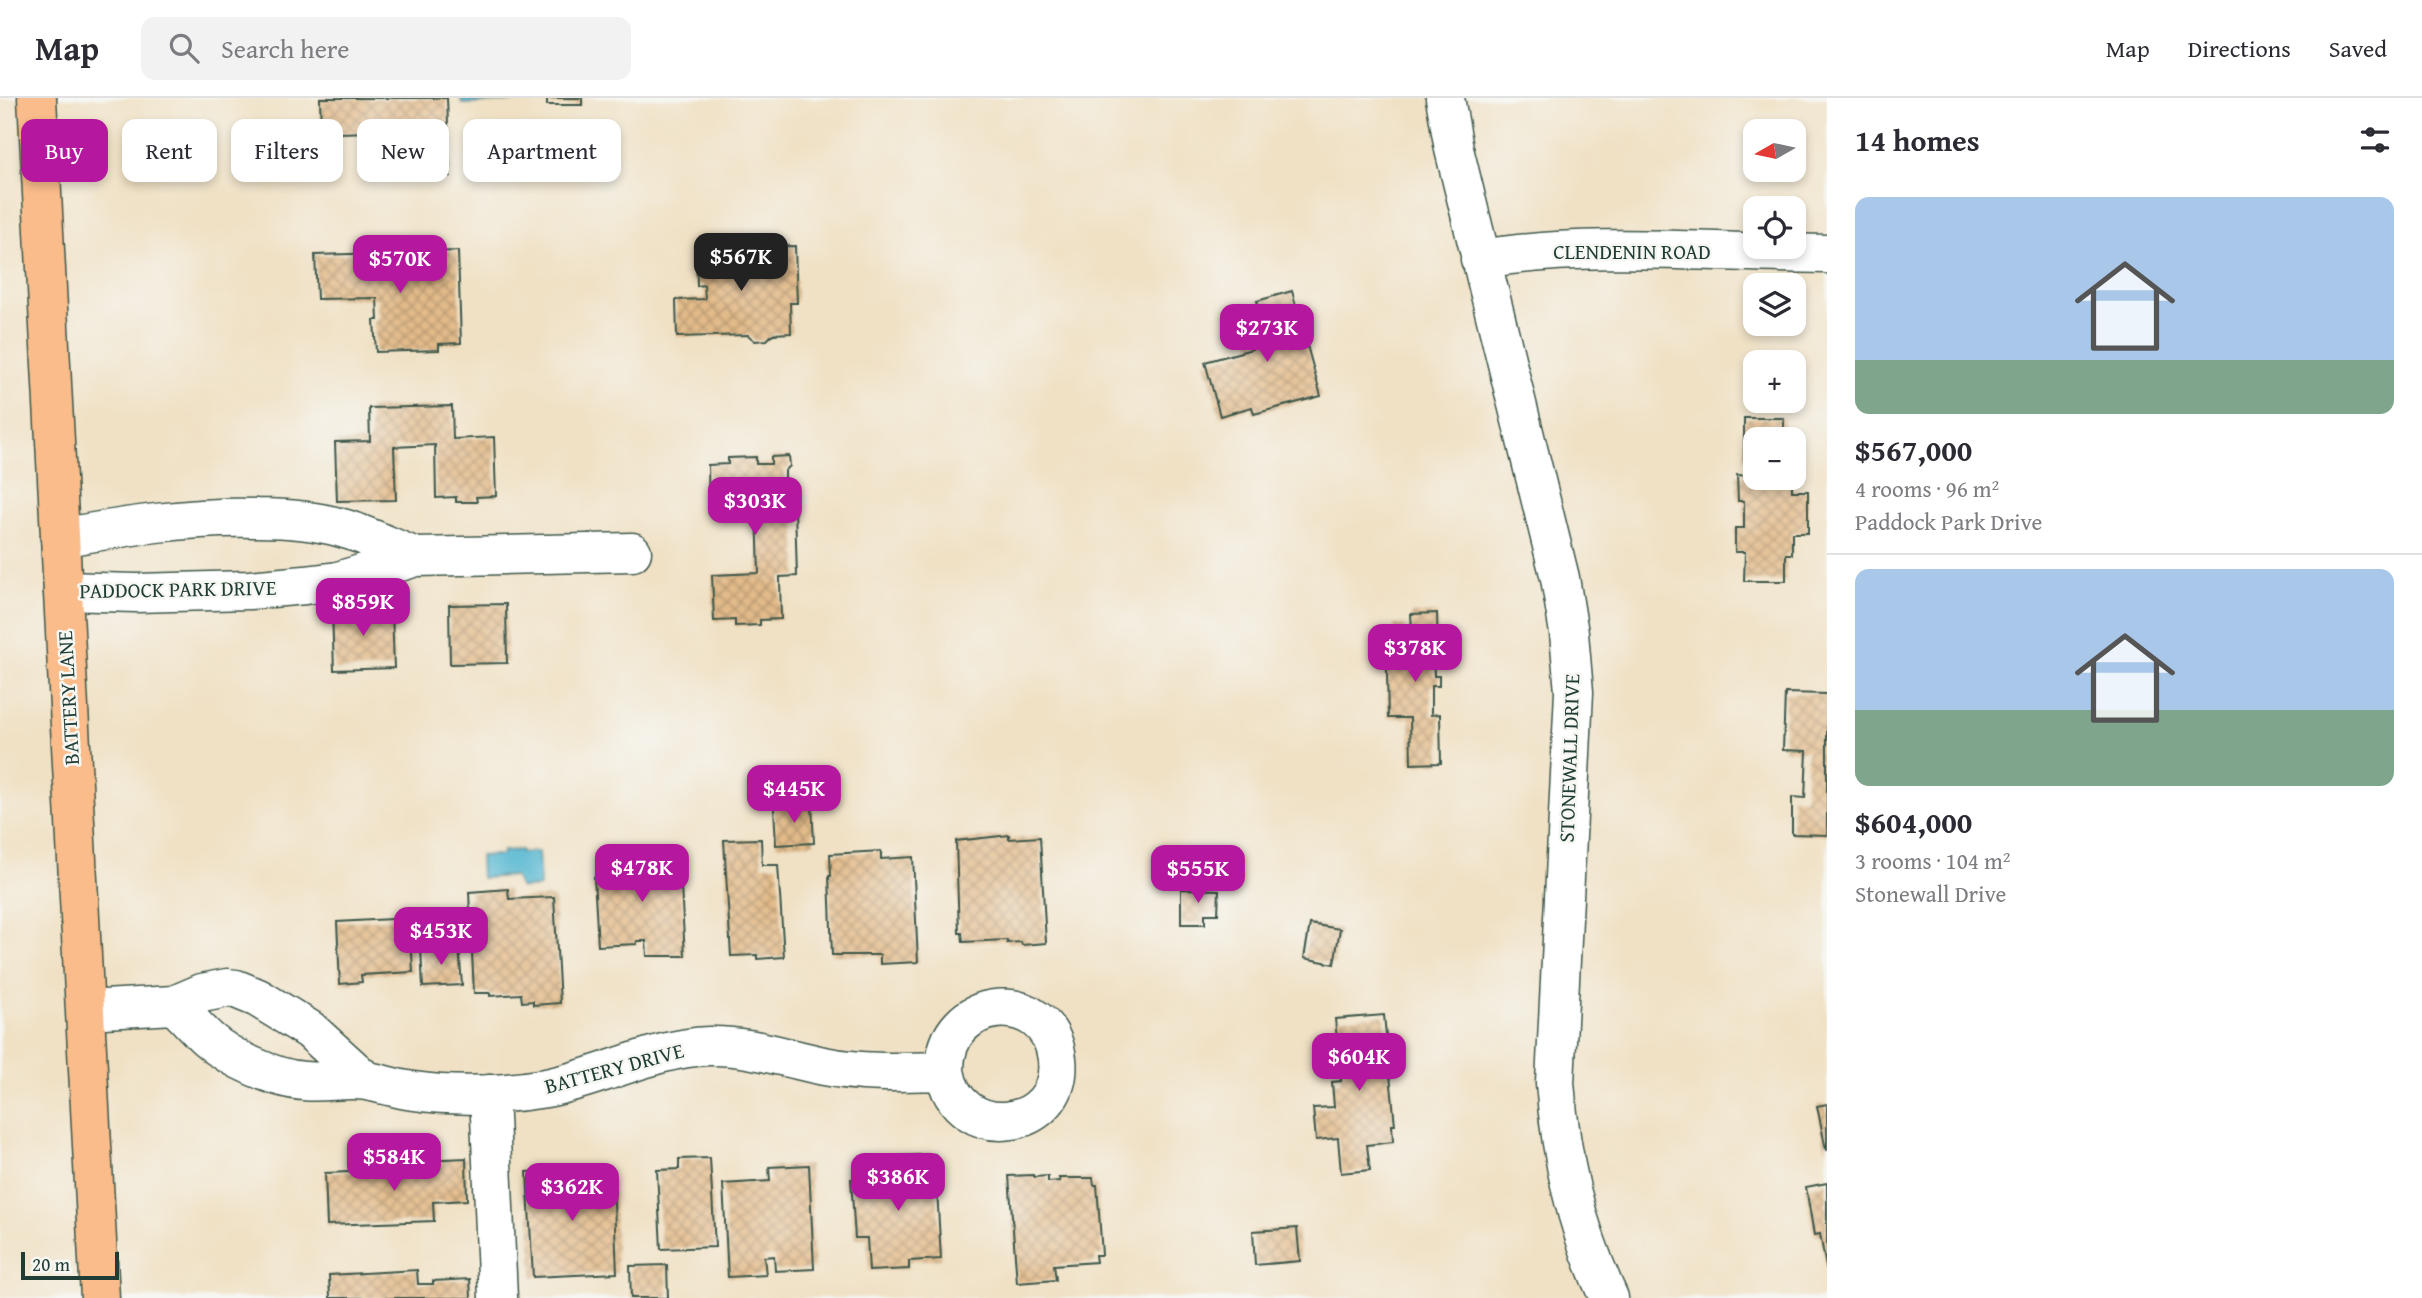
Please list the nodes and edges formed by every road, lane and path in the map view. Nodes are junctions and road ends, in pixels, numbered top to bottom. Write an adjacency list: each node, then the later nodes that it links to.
1 (37, 98): 5 (main road, BATTERY LANE)
2 (1445, 98): 4 (street, STONEWALL DRIVE)
3 (1827, 254): 4 (street, CLENDENIN ROAD)
4 (1480, 259): 16 (street, STONEWALL DRIVE)
5 (60, 538): 7 (street, PADDOCK PARK DRIVE); 8 (main road, BATTERY LANE)
6 (632, 552): 7 (street, PADDOCK PARK DRIVE)
7 (416, 557): 8 (street, PADDOCK PARK DRIVE)
8 (62, 591): 10 (main road, BATTERY LANE)
9 (174, 1005): 10 (street); 12 (street, BATTERY DRIVE); 12 (street)
10 (86, 1010): 14 (main road, BATTERY LANE)
11 (945, 1071): 13 (street, BATTERY DRIVE)
12 (366, 1081): 13 (street, BATTERY DRIVE)
13 (489, 1094): 15 (street)
14 (100, 1298)
15 (498, 1298)
16 (1609, 1298)

